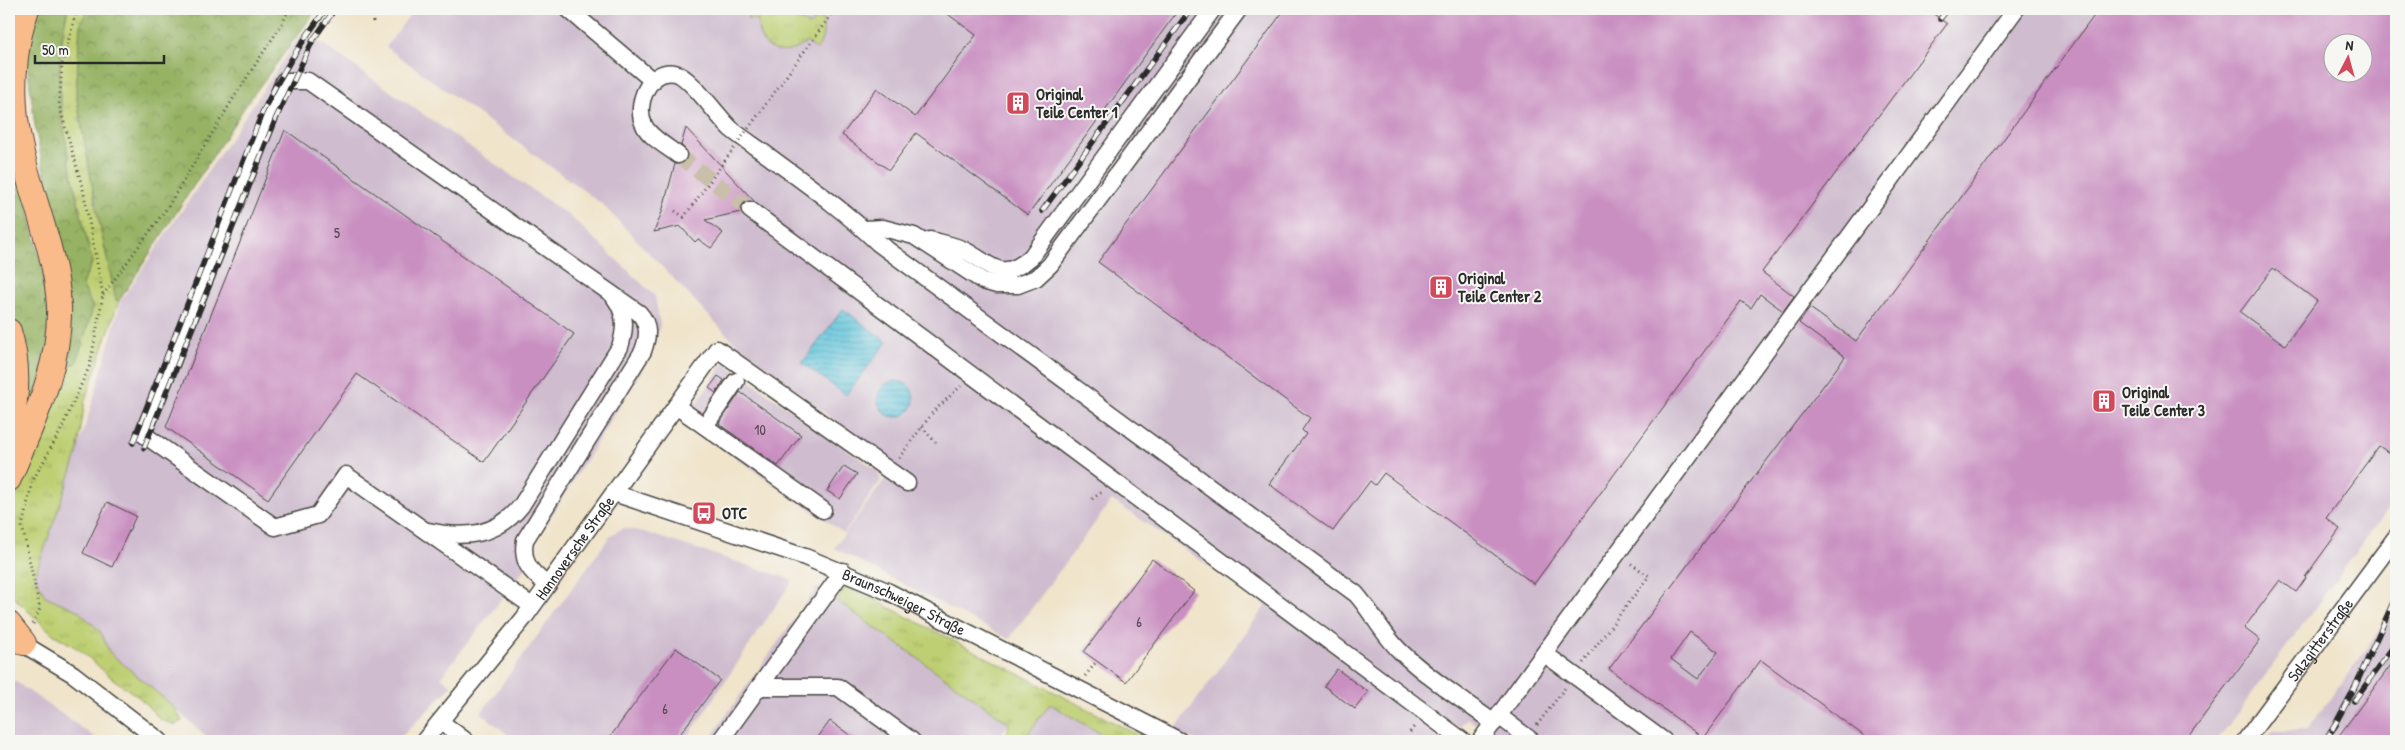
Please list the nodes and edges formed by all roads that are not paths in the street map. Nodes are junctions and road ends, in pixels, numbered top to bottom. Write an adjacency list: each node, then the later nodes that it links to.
1 (27, 9): 17 (highway)
2 (568, 9): 6 (street)
3 (1213, 9): 10 (street)
4 (1239, 9): 10 (street)
5 (2016, 9): 28 (street)
6 (653, 81): 7 (street); 9 (street)
7 (678, 154)
8 (750, 210): 39 (street)
9 (864, 229): 10 (street); 31 (street)
10 (914, 236)
11 (612, 293): 21 (street); 21 (street); 24 (street)
12 (9, 331): 16 (highway)
13 (736, 381): 15 (street)
14 (676, 406): 15 (street); 18 (street, Hannoversche Straße); 19 (street, Hannoversche Straße)
15 (705, 426): 20 (street)
16 (9, 428)
17 (9, 479)
18 (907, 483)
19 (614, 493): 23 (street, Braunschweiger Straße); 24 (street, Hannoversche Straße)
20 (823, 510)
21 (423, 529): 25 (street)
22 (2396, 537): 41 (street, Salzgitterstraße)
23 (843, 571): 29 (street); 38 (street, Braunschweiger Straße)
24 (547, 585): 25 (street, Hannoversche Straße)
25 (532, 606): 30 (street, Hannoversche Straße)
26 (9, 624): 27 (highway)
27 (16, 639): 33 (street)
28 (1545, 654): 31 (street); 40 (street)
29 (759, 687): 36 (street); 37 (street)
30 (441, 722): 34 (street, Hannoversche Straße); 35 (street)
31 (1490, 728): 32 (street)
32 (1530, 739)
33 (160, 741)
34 (424, 741)
35 (466, 741)
36 (720, 741)
37 (912, 741)
38 (1180, 741)
39 (1463, 741)
40 (1664, 741)
41 (2245, 741)

